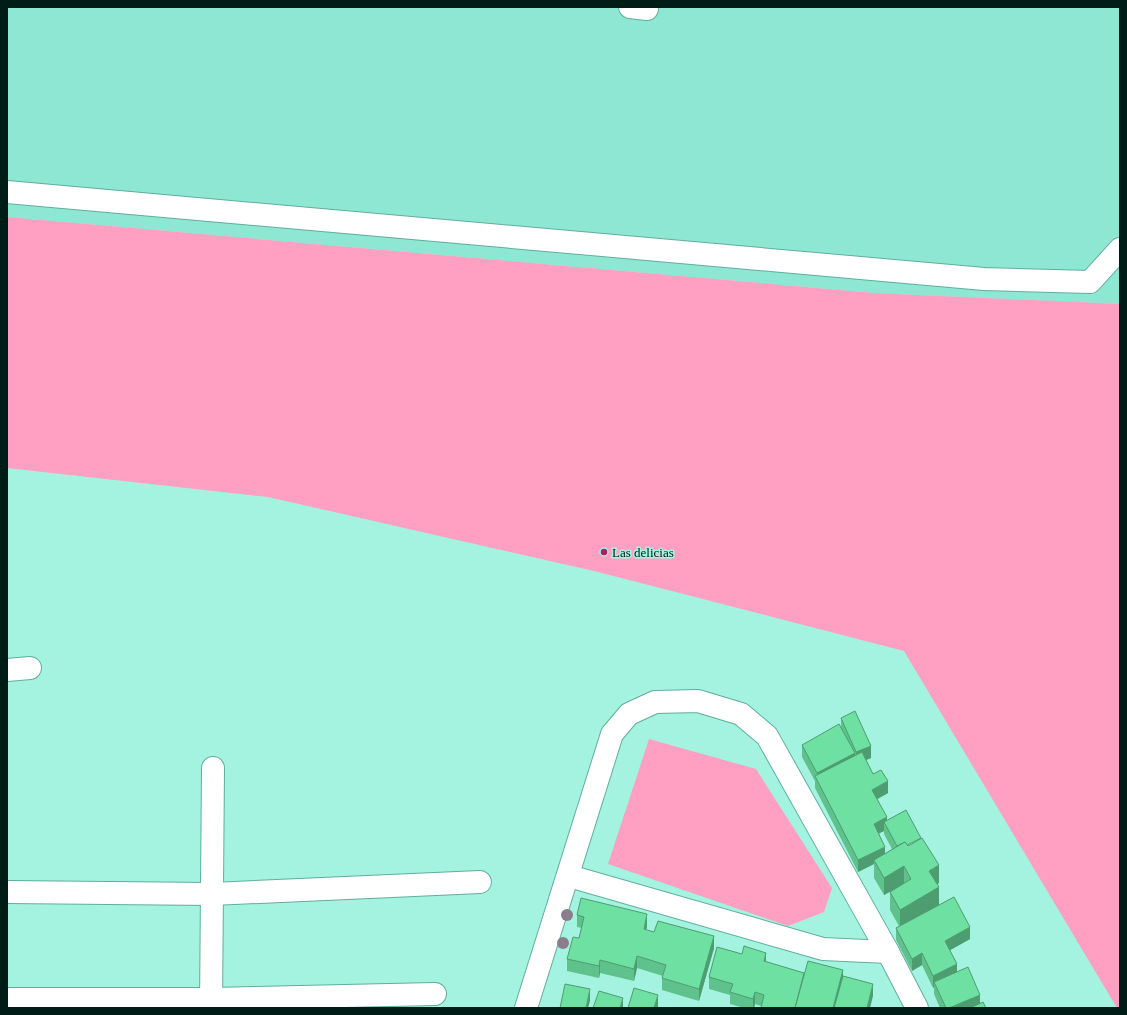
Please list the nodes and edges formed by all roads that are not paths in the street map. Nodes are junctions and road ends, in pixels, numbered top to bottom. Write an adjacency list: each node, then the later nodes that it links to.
1 (630, 7): 2 (street)
2 (647, 7)
3 (7, 192): 4 (street)
4 (1120, 249)
5 (30, 668): 6 (street)
6 (7, 670)
7 (213, 768): 11 (street)
8 (569, 876): 12 (street); 12 (street); 16 (street)
9 (480, 882): 11 (street)
10 (7, 892): 11 (street)
11 (212, 894): 15 (street)
12 (888, 952): 17 (street)
13 (435, 994): 15 (street)
14 (7, 999): 15 (street)
15 (211, 1004)
16 (526, 1008)
17 (917, 1008)

